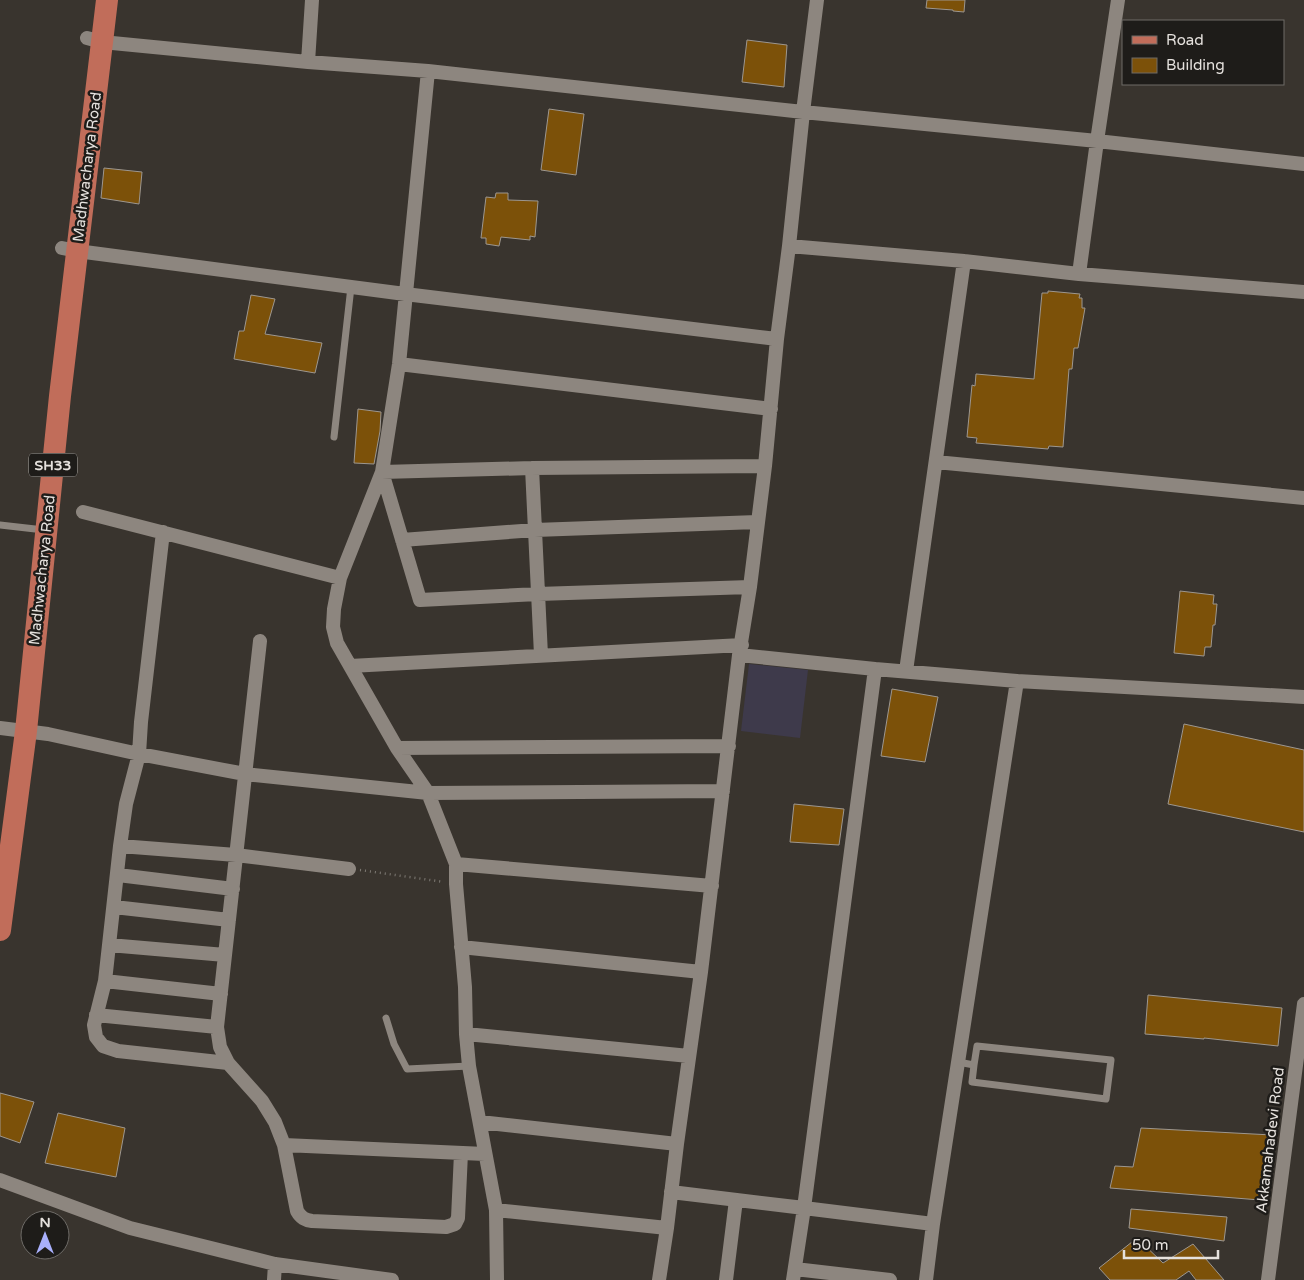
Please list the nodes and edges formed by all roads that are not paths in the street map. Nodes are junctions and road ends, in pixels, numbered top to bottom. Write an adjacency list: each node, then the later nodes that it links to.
1 (92, 0): 6 (main road, Madhwacharya Road)
2 (107, 0): 6 (main road, Madhwacharya Road / SH33)
3 (312, 0): 7 (street)
4 (817, 0): 9 (street)
5 (1118, 0): 10 (street)
6 (94, 40): 7 (street); 13 (main road, Madhwacharya Road / SH33)
7 (308, 62): 8 (street)
8 (428, 71): 9 (street); 18 (street)
9 (803, 112): 10 (street); 12 (street)
10 (1096, 141): 11 (street); 15 (street)
11 (1304, 164)
12 (789, 246): 14 (street); 19 (street)
13 (69, 249): 16 (street); 31 (main road, Madhwacharya Road / SH33)
14 (964, 261): 15 (street); 23 (street)
15 (1079, 274): 17 (street)
16 (351, 287): 18 (street); 22 (lane)
17 (1304, 292)
18 (405, 294): 19 (street); 20 (street)
19 (777, 339): 21 (street)
20 (399, 364): 21 (street); 26 (street)
21 (770, 409): 24 (street)
22 (334, 437)
23 (936, 462): 27 (street); 43 (street)
24 (765, 466): 25 (street); 29 (street)
25 (532, 468): 26 (street); 32 (street)
26 (382, 472): 34 (street); 35 (street)
27 (1304, 498)
28 (83, 512): 33 (street)
29 (757, 522): 32 (street); 36 (street)
30 (0, 525): 31 (lane)
31 (39, 529): 46 (main road, Madhwacharya Road / SH33)
32 (535, 530): 34 (street); 37 (street)
33 (163, 532): 35 (street); 49 (street)
34 (402, 540): 37 (street)
35 (340, 578): 41 (street)
36 (750, 587): 37 (street); 39 (street)
37 (538, 594): 40 (street)
38 (260, 641): 50 (street)
39 (740, 650): 40 (street); 42 (street); 47 (street)
40 (541, 655): 41 (street)
41 (350, 666): 48 (street)
42 (875, 669): 43 (street); 88 (street)
43 (906, 672): 44 (street)
44 (1017, 681): 45 (street); 76 (street)
45 (1304, 697)
46 (13, 730): 49 (street); 53 (main road, Madhwacharya Road); 63 (main road, Madhwacharya Road / SH33)
47 (729, 746): 48 (street); 51 (street)
48 (397, 748): 52 (street)
49 (139, 754): 50 (street); 54 (street)
50 (245, 774): 52 (street); 55 (street)
51 (723, 791): 52 (street); 59 (street)
52 (428, 793): 56 (street)
53 (0, 818)
54 (120, 846): 55 (street); 58 (street)
55 (236, 855): 57 (street); 60 (street)
56 (456, 864): 59 (street); 65 (street)
57 (349, 869)
58 (118, 875): 60 (street); 61 (street)
59 (712, 886): 67 (street)
60 (233, 889): 62 (street)
61 (114, 907): 62 (street); 64 (street)
62 (229, 920): 66 (street)
63 (0, 930)
64 (109, 945): 66 (street); 68 (street)
65 (461, 948): 67 (street); 74 (street)
66 (225, 955): 69 (street)
67 (701, 972): 75 (street)
68 (105, 981): 69 (street); 71 (street)
69 (221, 994): 73 (street)
70 (1304, 1004): 101 (street, Akkamahadevi Road)
71 (96, 1015): 73 (street); 77 (street)
72 (386, 1018): 79 (lane)
73 (217, 1027): 77 (street)
74 (466, 1034): 75 (street); 79 (street)
75 (689, 1056): 81 (street)
76 (958, 1062): 78 (lane); 90 (street)
77 (228, 1063): 82 (street)
78 (974, 1065): 78 (lane)
79 (470, 1066): 80 (street)
80 (480, 1122): 81 (street); 84 (street)
81 (677, 1144): 86 (street)
82 (284, 1146): 83 (street); 83 (street)
83 (461, 1153): 84 (street)
84 (485, 1154): 89 (street)
85 (0, 1180): 92 (street)
86 (671, 1192): 87 (street); 91 (street)
87 (736, 1200): 88 (street); 98 (street)
88 (804, 1208): 90 (street); 93 (street)
89 (496, 1210): 91 (street); 96 (street)
90 (933, 1224): 100 (street)
91 (667, 1228): 97 (street)
92 (275, 1264): 94 (street); 95 (street)
93 (794, 1274): 99 (street)
94 (274, 1280)
95 (392, 1280)
96 (497, 1280)
97 (659, 1280)
98 (726, 1280)
99 (890, 1280)
100 (926, 1280)
101 (1268, 1280)

